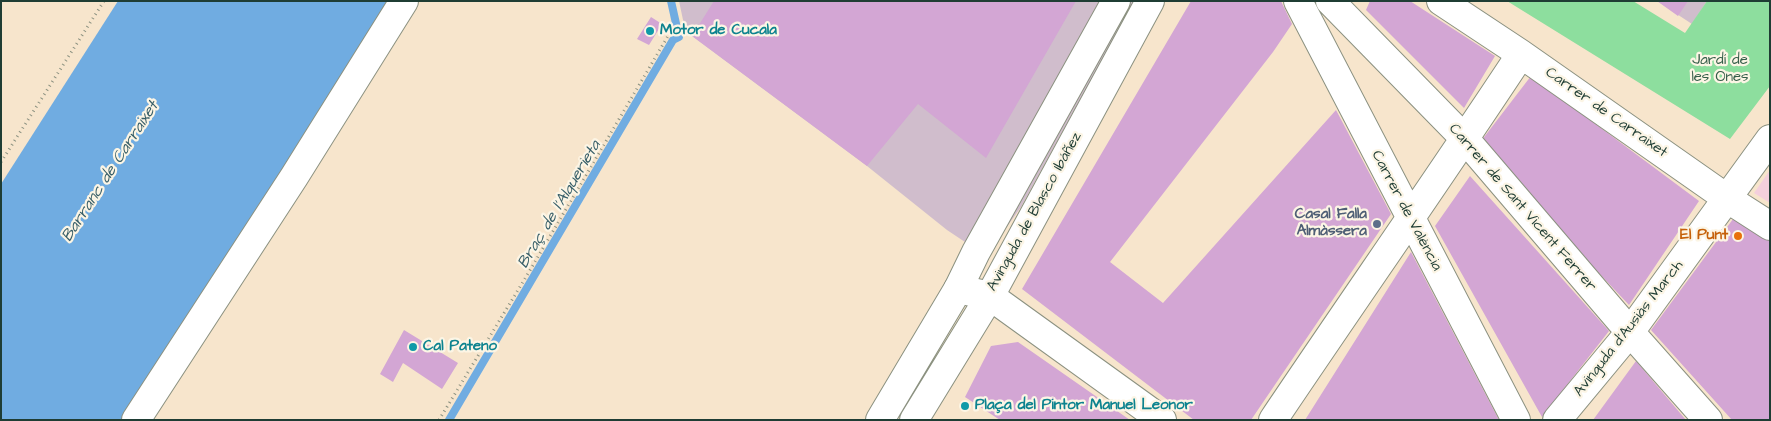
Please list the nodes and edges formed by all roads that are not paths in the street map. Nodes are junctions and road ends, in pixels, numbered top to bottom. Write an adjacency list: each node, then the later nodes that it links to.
1 (404, 1): 16 (street)
2 (1116, 1): 13 (street, Avinguda de Blasco Ibáñez)
3 (1150, 1): 14 (street, Avinguda de Blasco Ibáñez)
4 (1298, 1): 11 (street, Carrer de València)
5 (1330, 1): 8 (street, Carrer de Sant Vicent Ferrer)
6 (1441, 1): 7 (street, Carrer de Carraixet)
7 (1521, 54): 8 (street); 10 (street, Carrer de Carraixet)
8 (1465, 139): 11 (street); 15 (street, Carrer de Sant Vicent Ferrer)
9 (1770, 140): 10 (street, Avinguda d'Ausiàs March)
10 (1728, 199): 12 (street, Carrer de Carraixet); 15 (street, Avinguda d'Ausiàs March)
11 (1409, 218): 20 (street); 21 (street, Carrer de València)
12 (1770, 226)
13 (958, 289): 14 (street); 17 (street, Avinguda de Blasco Ibáñez)
14 (990, 296): 18 (street, Avinguda de Blasco Ibáñez); 19 (street)
15 (1630, 332): 22 (street, Avinguda d'Ausiàs March); 23 (street, Carrer de Sant Vicent Ferrer)
16 (136, 420)
17 (880, 420)
18 (914, 420)
19 (1162, 420)
20 (1273, 420)
21 (1516, 420)
22 (1557, 420)
23 (1708, 420)

